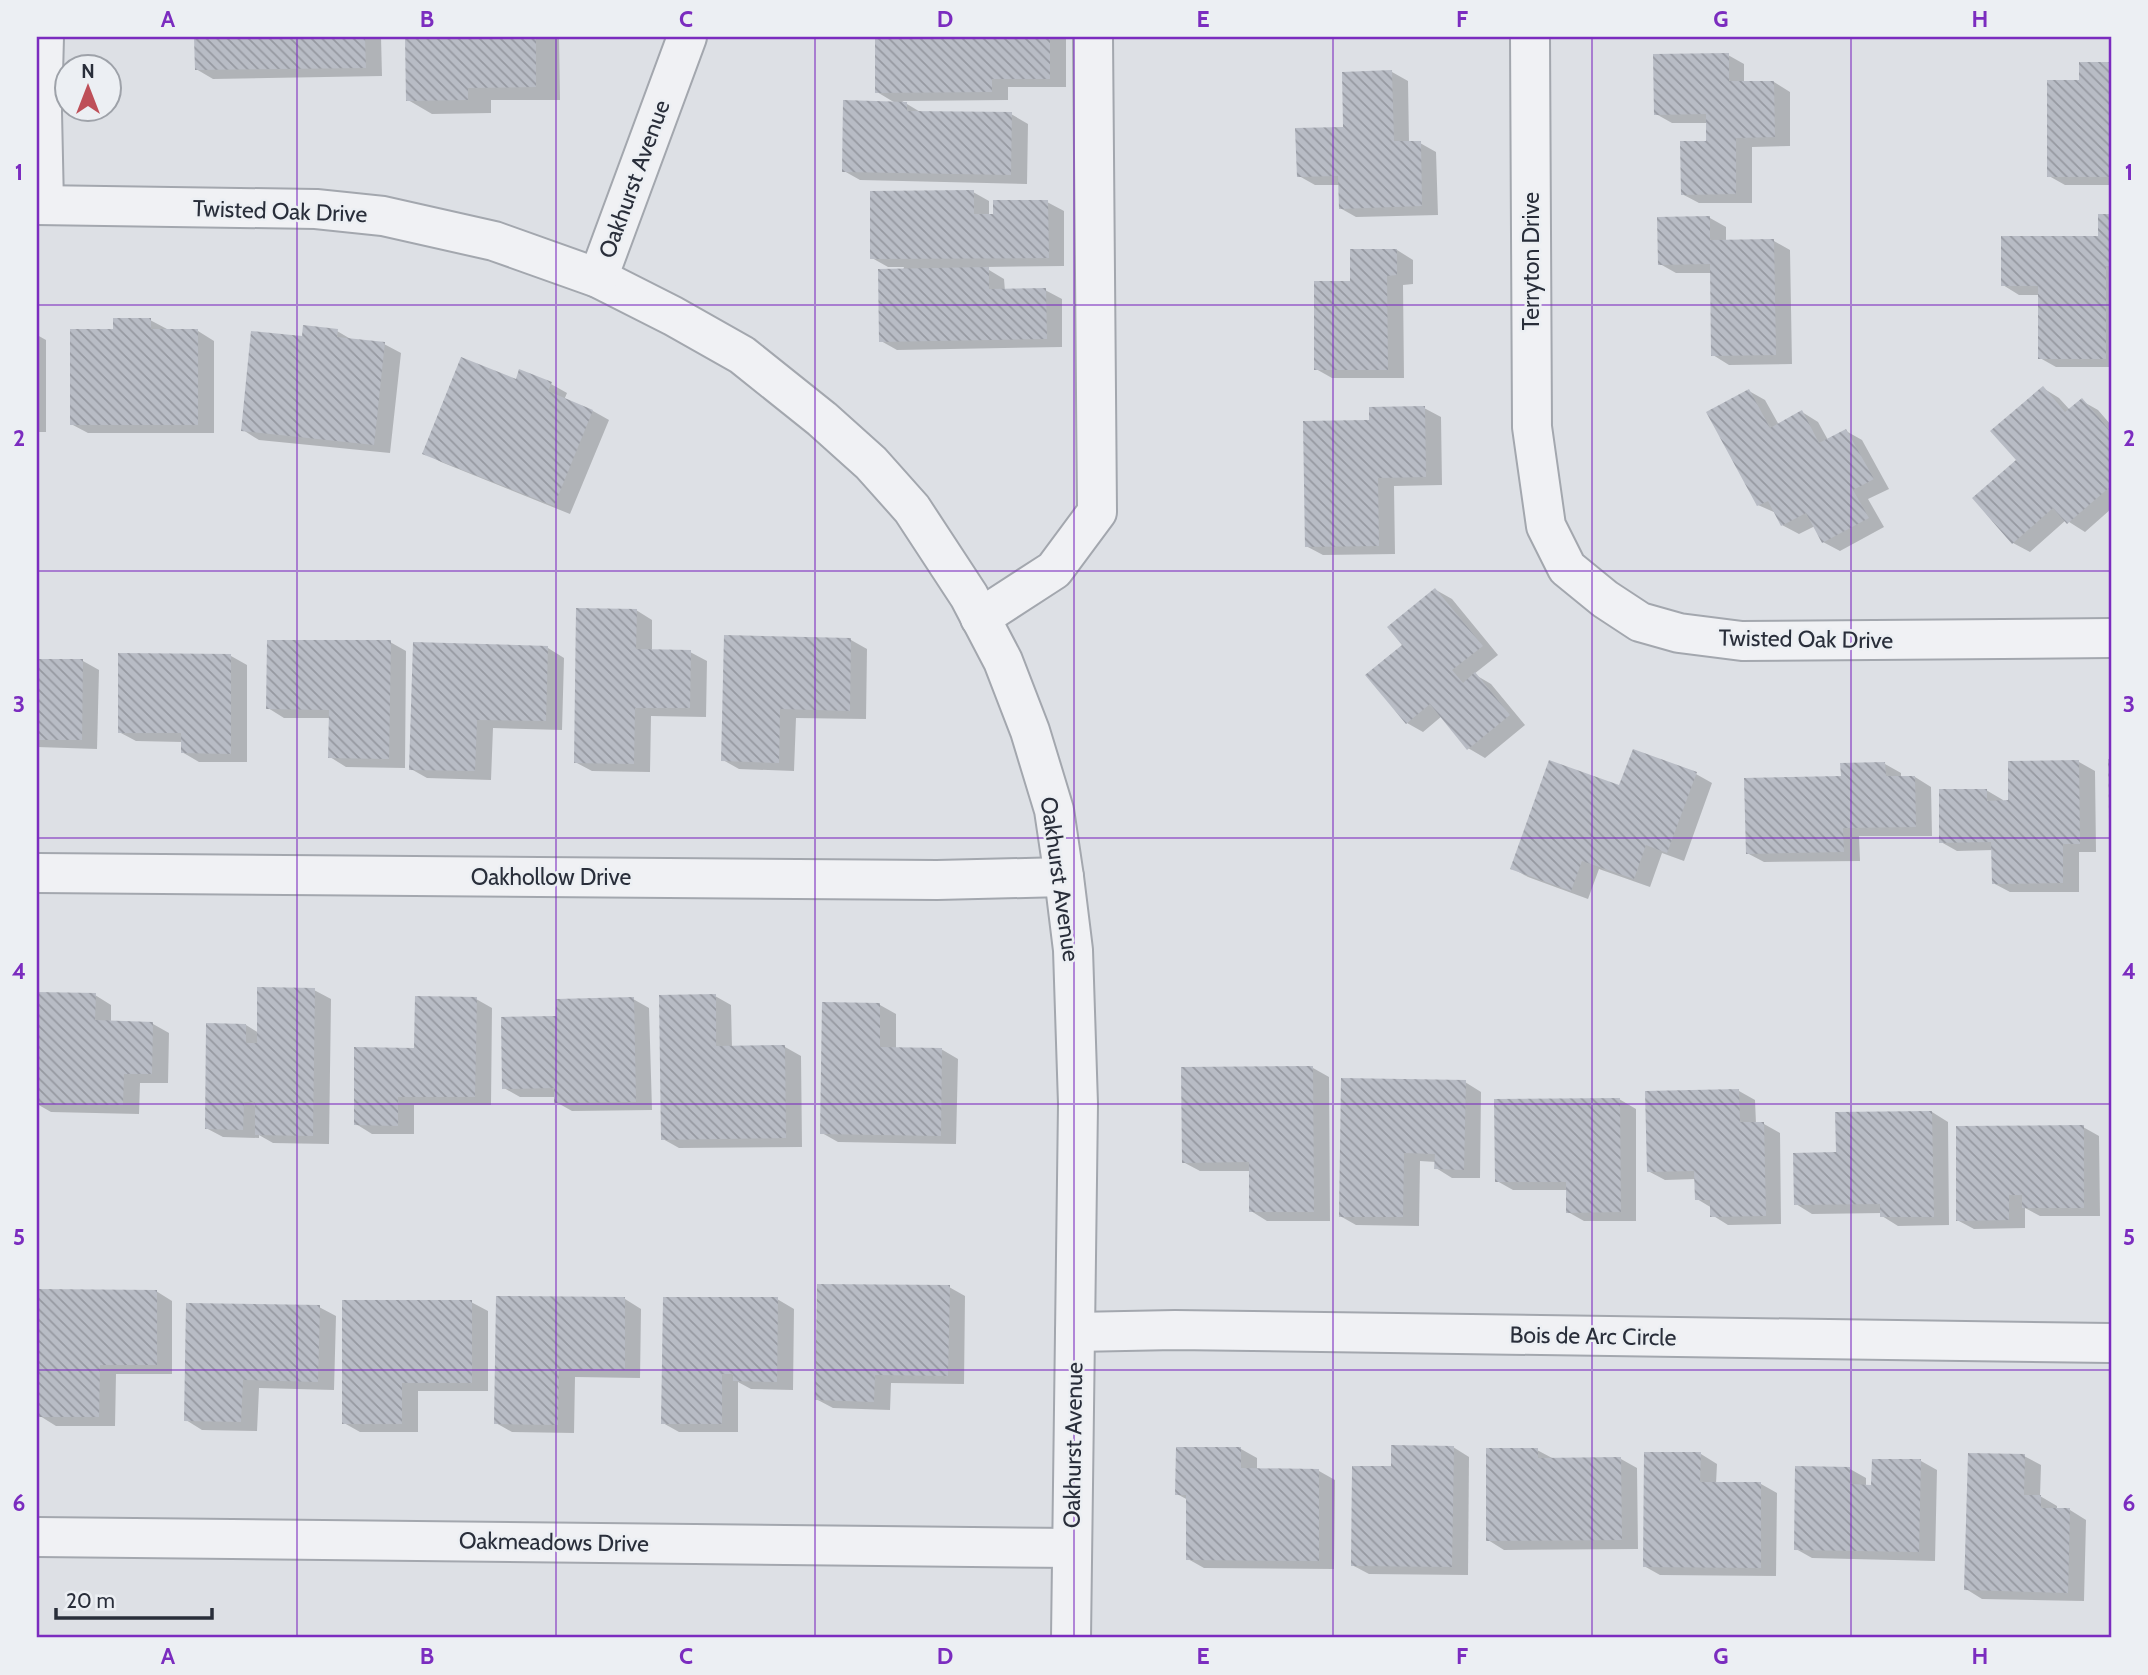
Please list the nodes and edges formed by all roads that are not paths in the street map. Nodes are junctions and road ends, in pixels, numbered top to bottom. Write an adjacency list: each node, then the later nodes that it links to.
1 (44, 37): 5 (street)
2 (687, 37): 6 (street, Oakhurst Avenue)
3 (1093, 37): 8 (street)
4 (1530, 37): 7 (street, Terryton Drive)
5 (40, 205): 6 (street, Twisted Oak Drive)
6 (598, 278): 8 (street, Oakhurst Avenue)
7 (1539, 485): 9 (street, Twisted Oak Drive)
8 (980, 618): 11 (street, Oakhurst Avenue)
9 (2111, 638)
10 (37, 873): 11 (street, Oakhollow Drive)
11 (1064, 877): 12 (street, Oakhurst Avenue)
12 (1075, 1332): 13 (street, Bois de Arc Circle); 15 (street, Oakhurst Avenue)
13 (2111, 1343)
14 (37, 1537): 15 (street, Oakmeadows Drive)
15 (1072, 1548): 16 (street, Oakhurst Avenue)
16 (1071, 1638)

